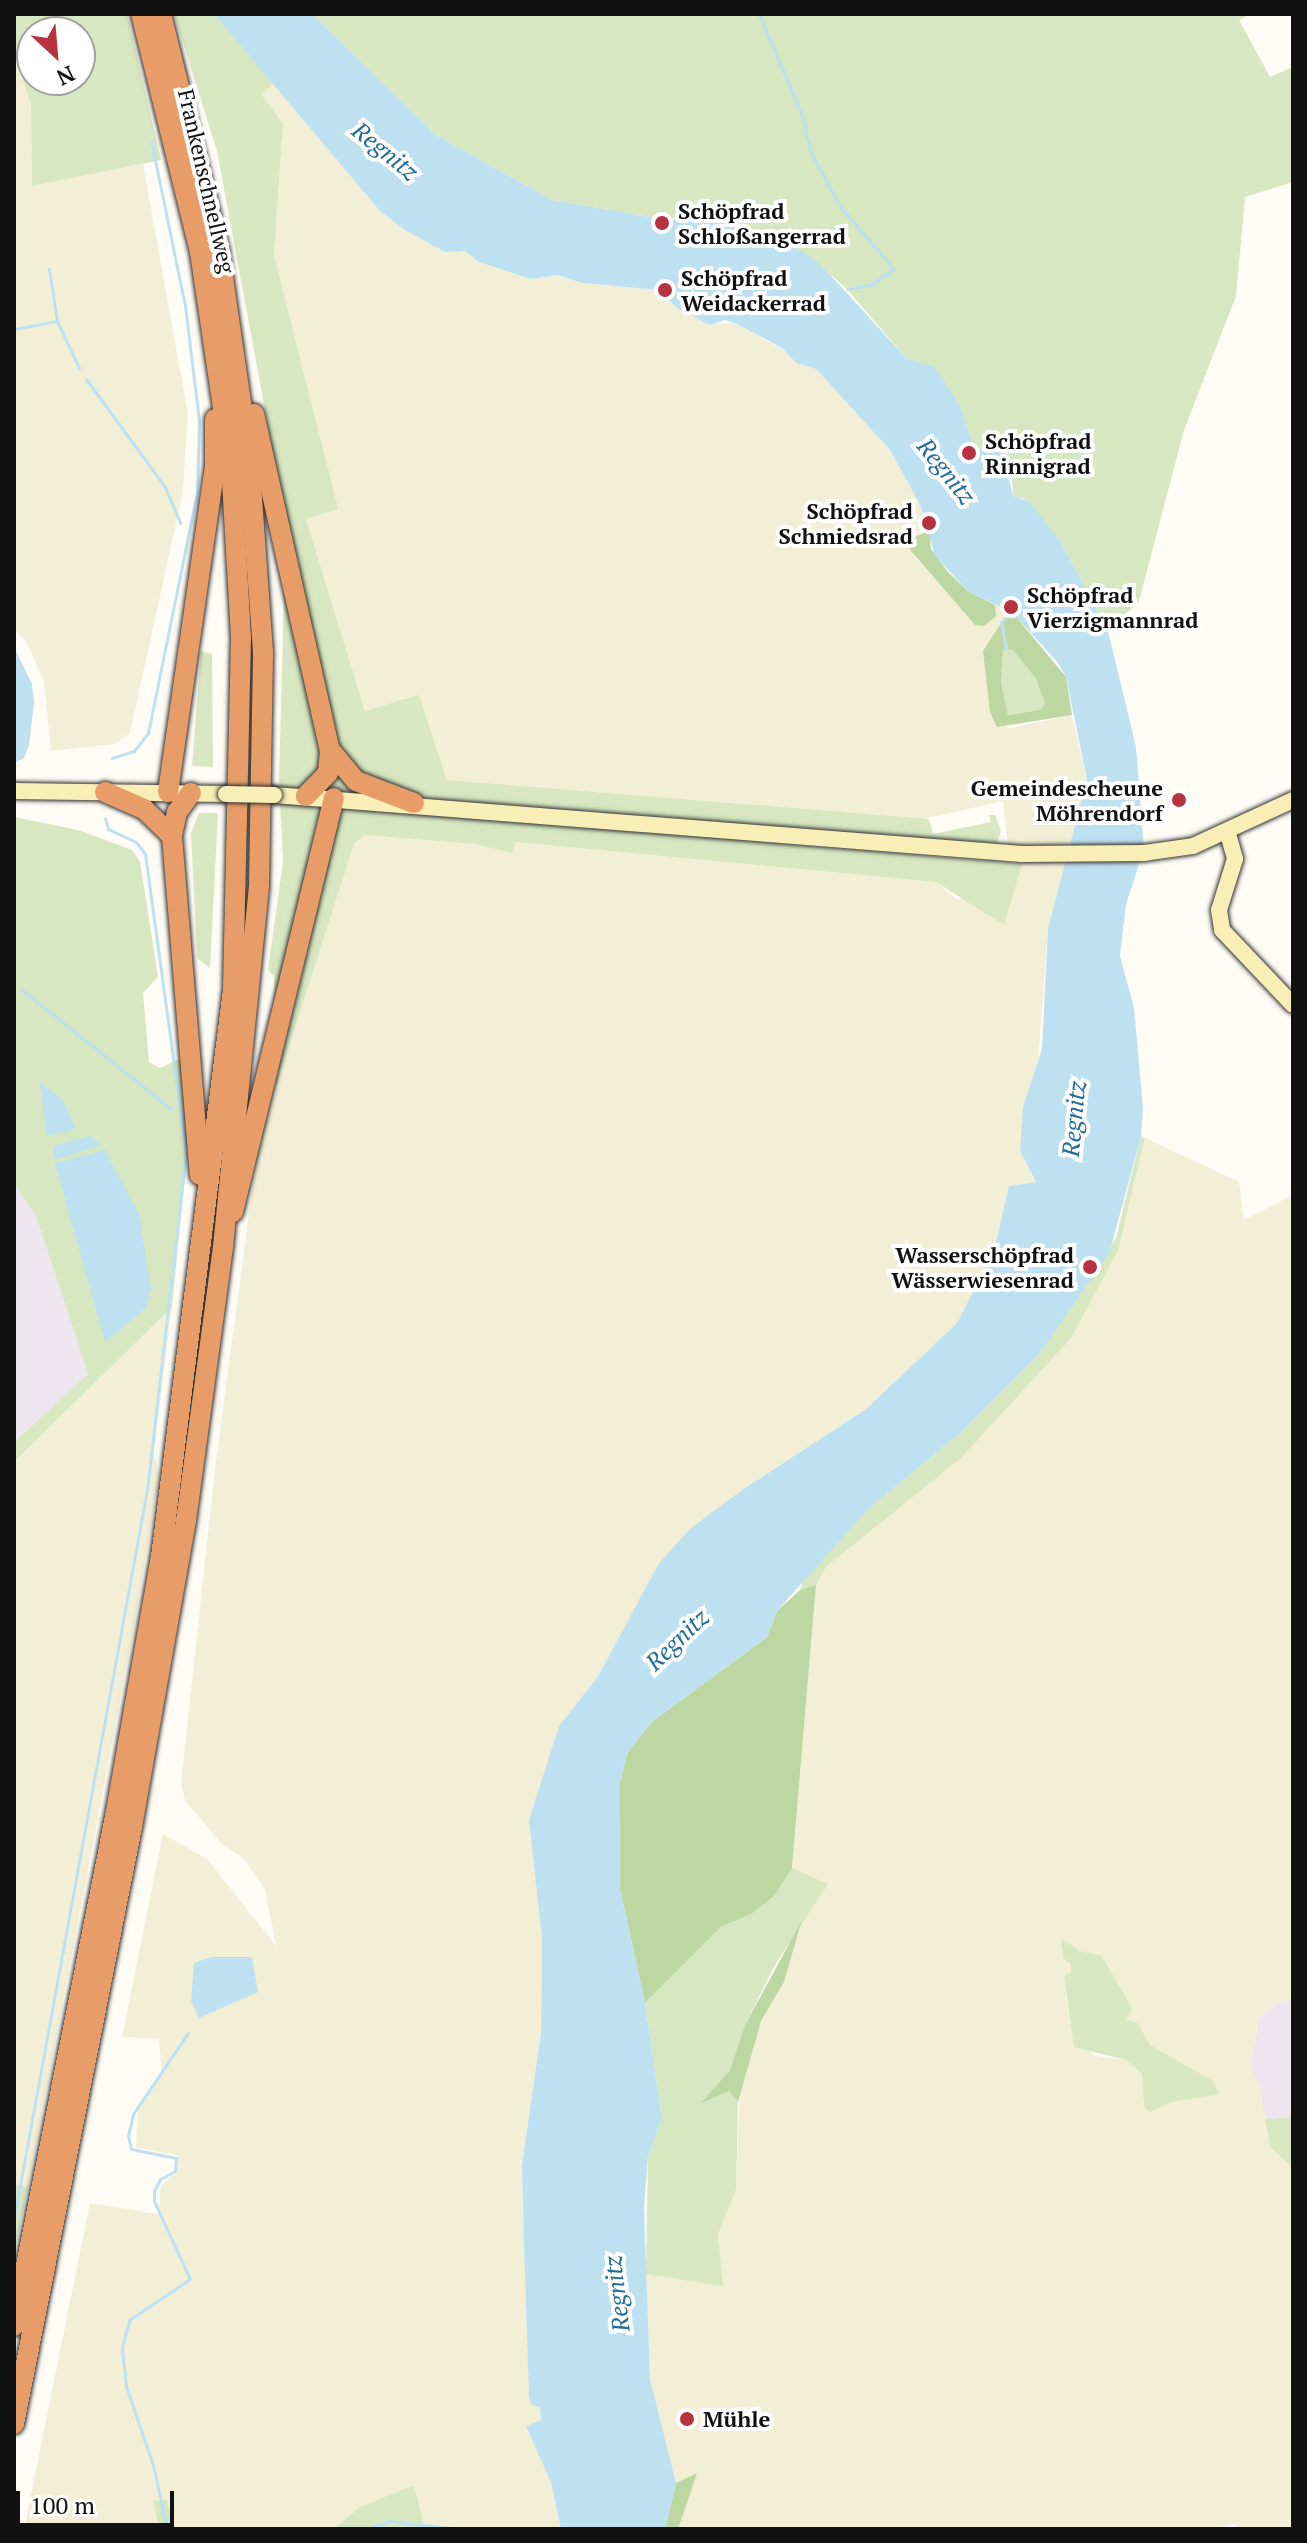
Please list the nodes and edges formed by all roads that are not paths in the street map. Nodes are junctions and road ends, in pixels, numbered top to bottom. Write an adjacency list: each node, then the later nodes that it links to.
1 (141, 14): 3 (highway, Frankenschnellweg)
2 (161, 14): 3 (highway, Frankenschnellweg)
3 (228, 357): 4 (highway); 7 (highway); 16 (highway); 17 (highway)
4 (330, 750): 9 (highway); 12 (highway)
5 (14, 791): 6 (street)
6 (105, 792): 7 (street); 14 (highway)
7 (168, 792): 8 (street)
8 (191, 793): 9 (street, bridge); 14 (highway)
9 (306, 796): 10 (street)
10 (334, 798): 12 (street); 16 (highway)
11 (1293, 800): 13 (street)
12 (414, 803): 13 (street)
13 (1228, 834): 15 (street)
14 (172, 836): 17 (highway)
15 (1293, 1005)
16 (223, 1247): 19 (highway)
17 (201, 1260): 18 (highway)
18 (14, 2326)
19 (14, 2424)

